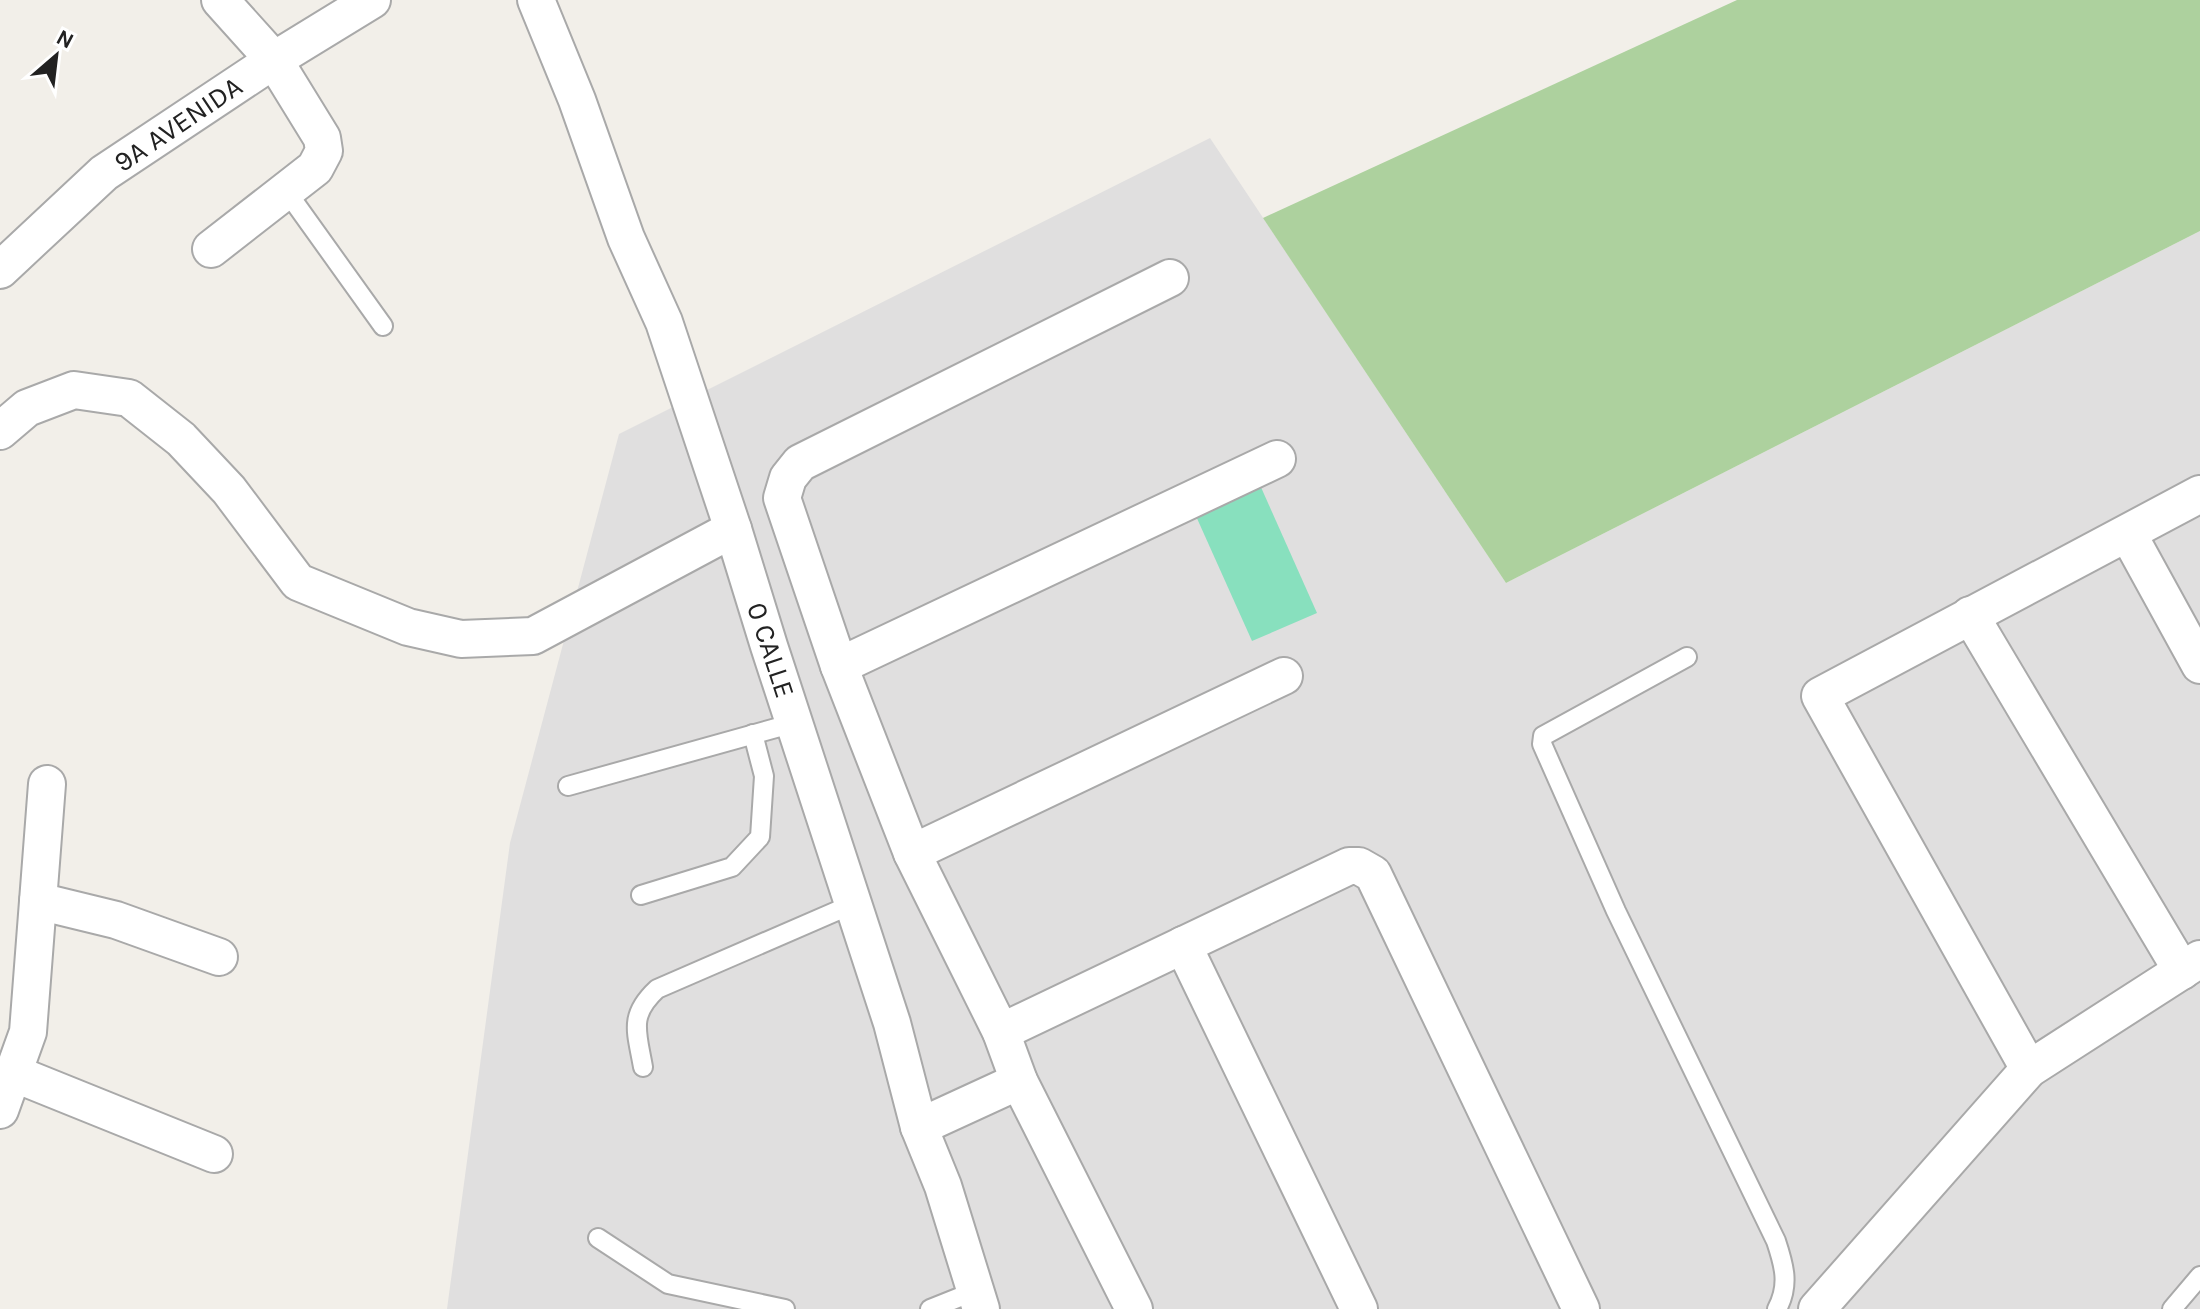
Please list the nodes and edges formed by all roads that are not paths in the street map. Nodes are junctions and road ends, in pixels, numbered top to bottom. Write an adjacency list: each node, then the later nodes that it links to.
1 (220, 0): 4 (street)
2 (372, 0): 4 (street, 9A AVENIDA)
3 (536, 0): 13 (street, 0 CALLE)
4 (274, 60): 5 (street); 7 (street, 9A AVENIDA)
5 (287, 192): 6 (street); 9 (lane)
6 (211, 249)
7 (0, 270)
8 (1170, 278): 18 (street)
9 (383, 326)
10 (0, 431): 13 (street)
11 (1277, 459): 18 (street)
12 (2200, 494): 14 (street)
13 (733, 529): 20 (street, 0 CALLE)
14 (2128, 534): 15 (street); 17 (street)
15 (1970, 615): 30 (street); 33 (street)
16 (1687, 657): 47 (lane)
17 (2200, 665)
18 (839, 666): 24 (street)
19 (1284, 676): 24 (street)
20 (794, 723): 21 (lane); 27 (street, 0 CALLE)
21 (753, 734): 23 (lane); 25 (lane)
22 (47, 784): 26 (street)
23 (568, 786)
24 (912, 853): 31 (street)
25 (641, 895)
26 (38, 901): 29 (street); 34 (street)
27 (853, 904): 32 (lane); 37 (street, 0 CALLE)
28 (1183, 945): 31 (street); 45 (street); 46 (street)
29 (219, 957)
30 (2191, 965): 33 (street)
31 (1001, 1032): 35 (street)
32 (643, 1067)
33 (2029, 1069): 48 (street)
34 (13, 1073): 36 (street); 38 (street)
35 (1019, 1081): 37 (street); 44 (street)
36 (0, 1110)
37 (919, 1127): 41 (street, 0 CALLE)
38 (214, 1154)
39 (598, 1238): 42 (lane)
40 (2200, 1276): 49 (lane)
41 (978, 1300): 43 (lane)
42 (785, 1309)
43 (930, 1309)
44 (1134, 1309)
45 (1359, 1309)
46 (1581, 1309)
47 (1777, 1309)
48 (1817, 1309)
49 (2172, 1309)

